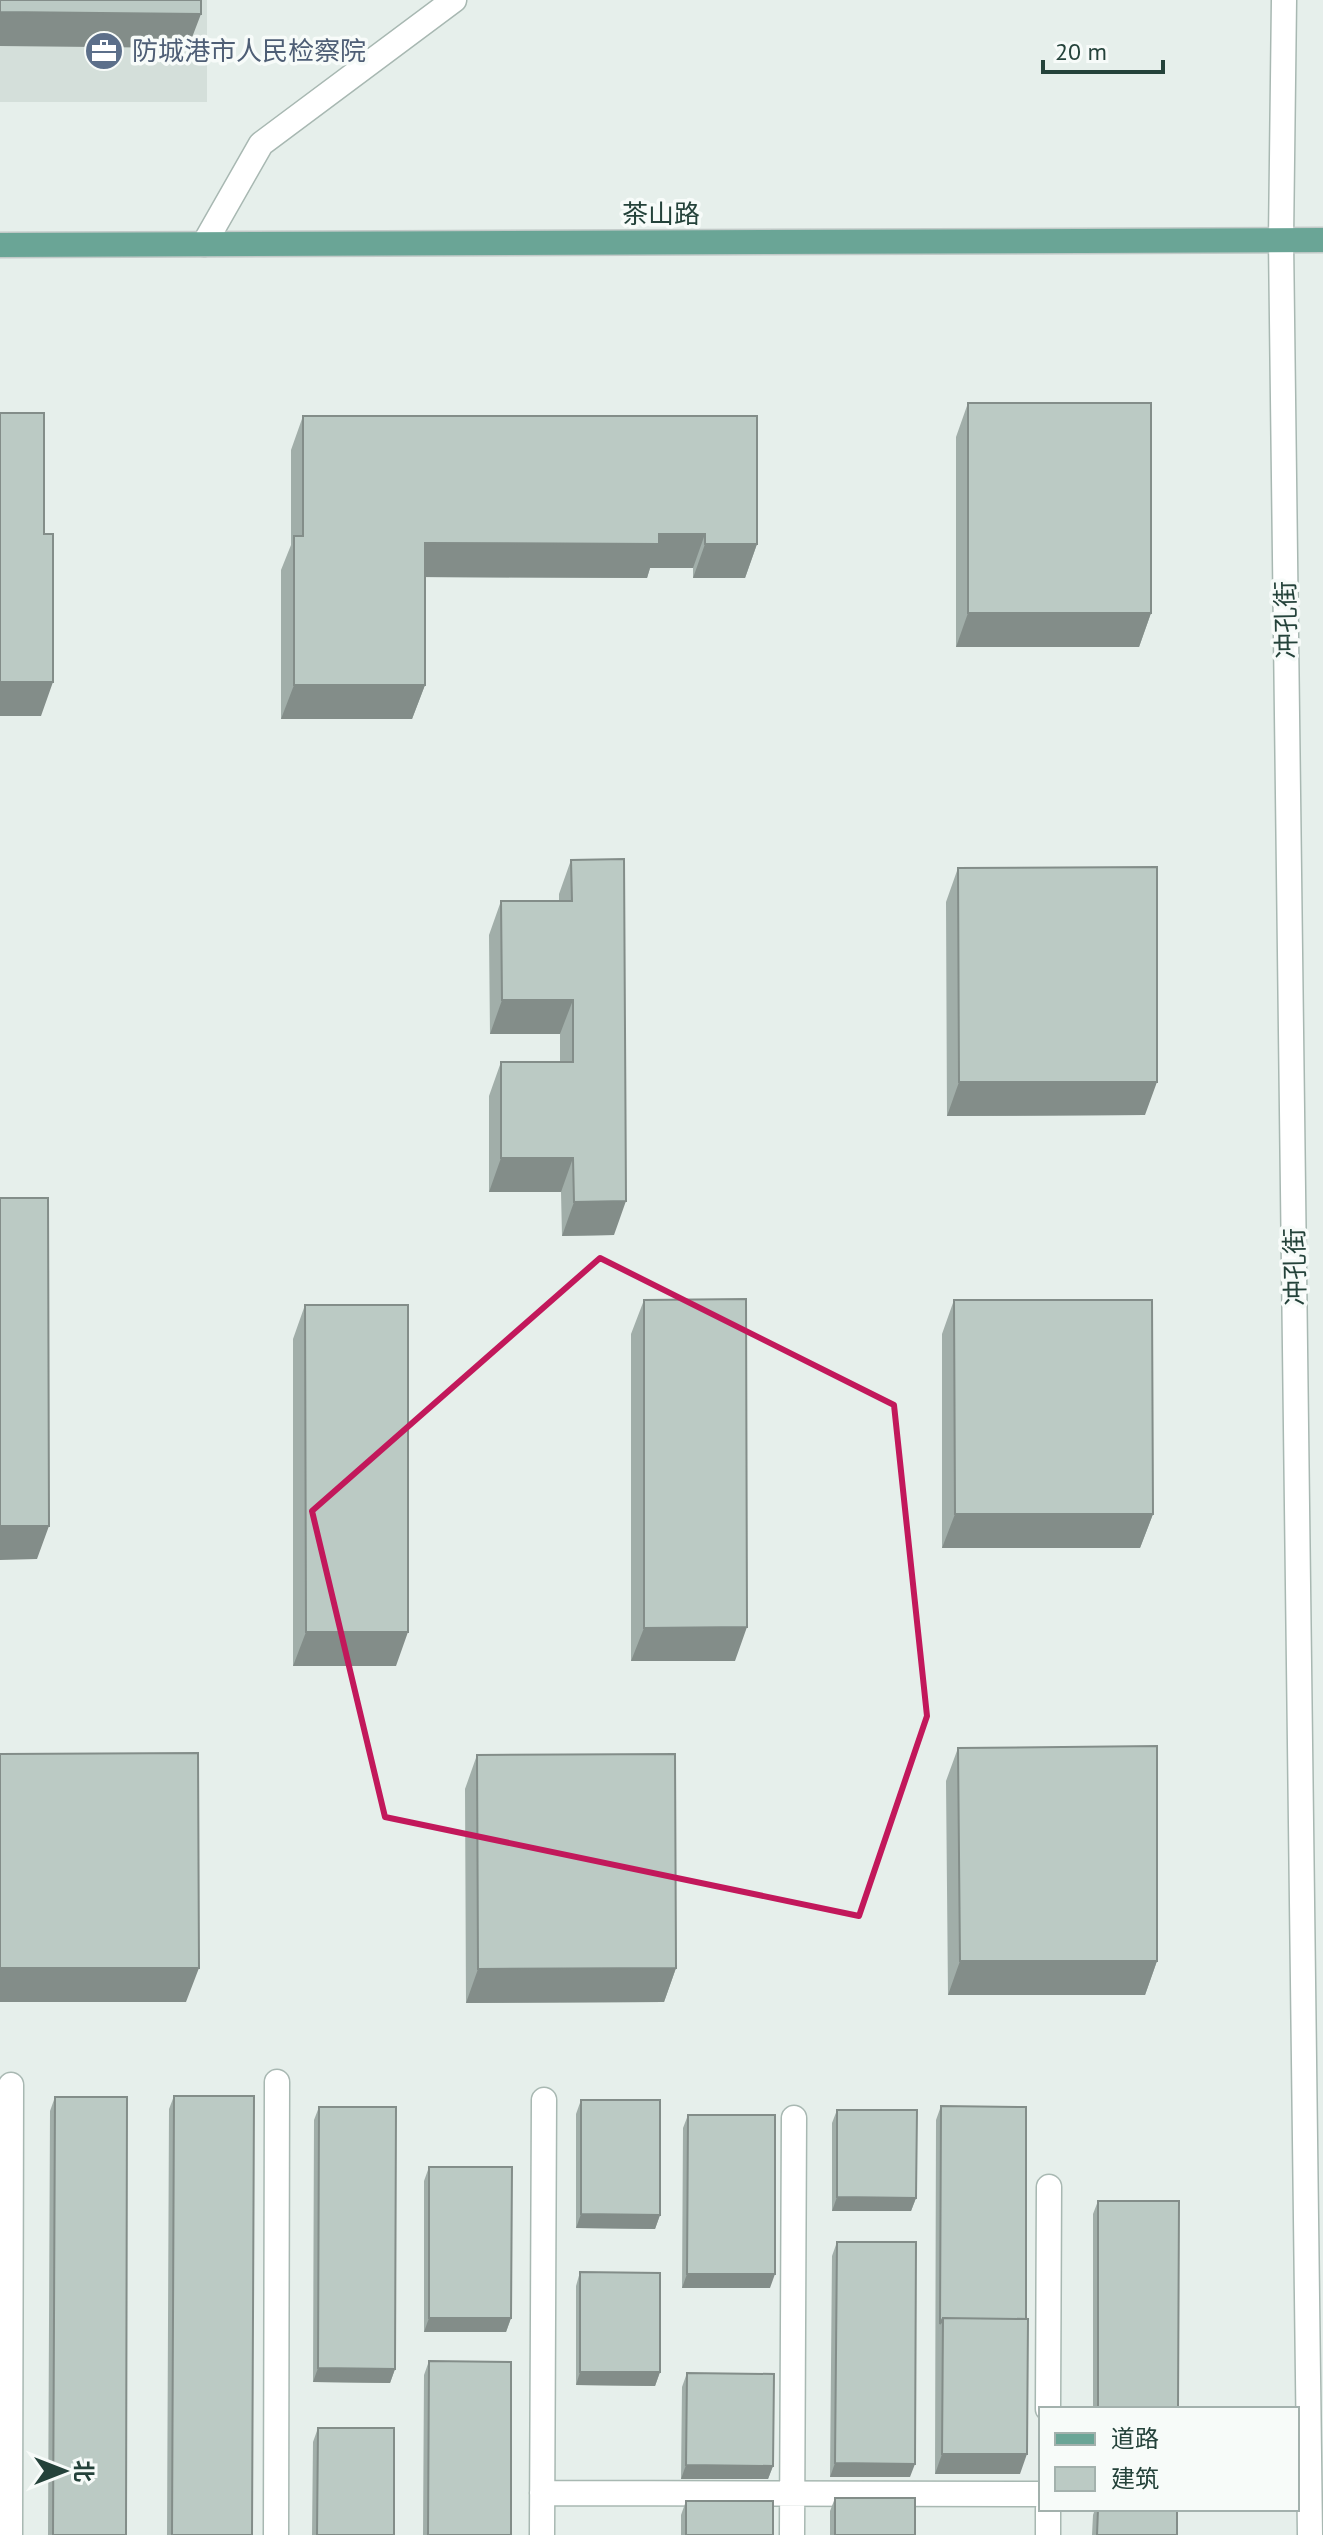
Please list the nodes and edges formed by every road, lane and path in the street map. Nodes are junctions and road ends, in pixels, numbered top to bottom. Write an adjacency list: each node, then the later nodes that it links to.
1 (454, 0): 5 (street)
2 (1284, 0): 3 (street, 冲孔街)
3 (1281, 240): 4 (main road, 茶山路); 5 (main road, 茶山路); 7 (street, 冲孔街)
4 (1323, 240)
5 (204, 244): 6 (main road, 茶山路)
6 (0, 245)
7 (1311, 1626): 17 (street, 冲孔街)
8 (277, 2082): 20 (street)
9 (11, 2085): 19 (street)
10 (544, 2100): 14 (street)
11 (794, 2118): 15 (street)
12 (1049, 2187): 13 (street)
13 (1048, 2407)
14 (542, 2493): 15 (street); 21 (street)
15 (792, 2493): 16 (street); 22 (street)
16 (1039, 2494)
17 (1310, 2507): 24 (street, 冲孔街)
18 (1048, 2511): 23 (street)
19 (10, 2535)
20 (276, 2535)
21 (542, 2535)
22 (792, 2535)
23 (1048, 2535)
24 (1310, 2535)

